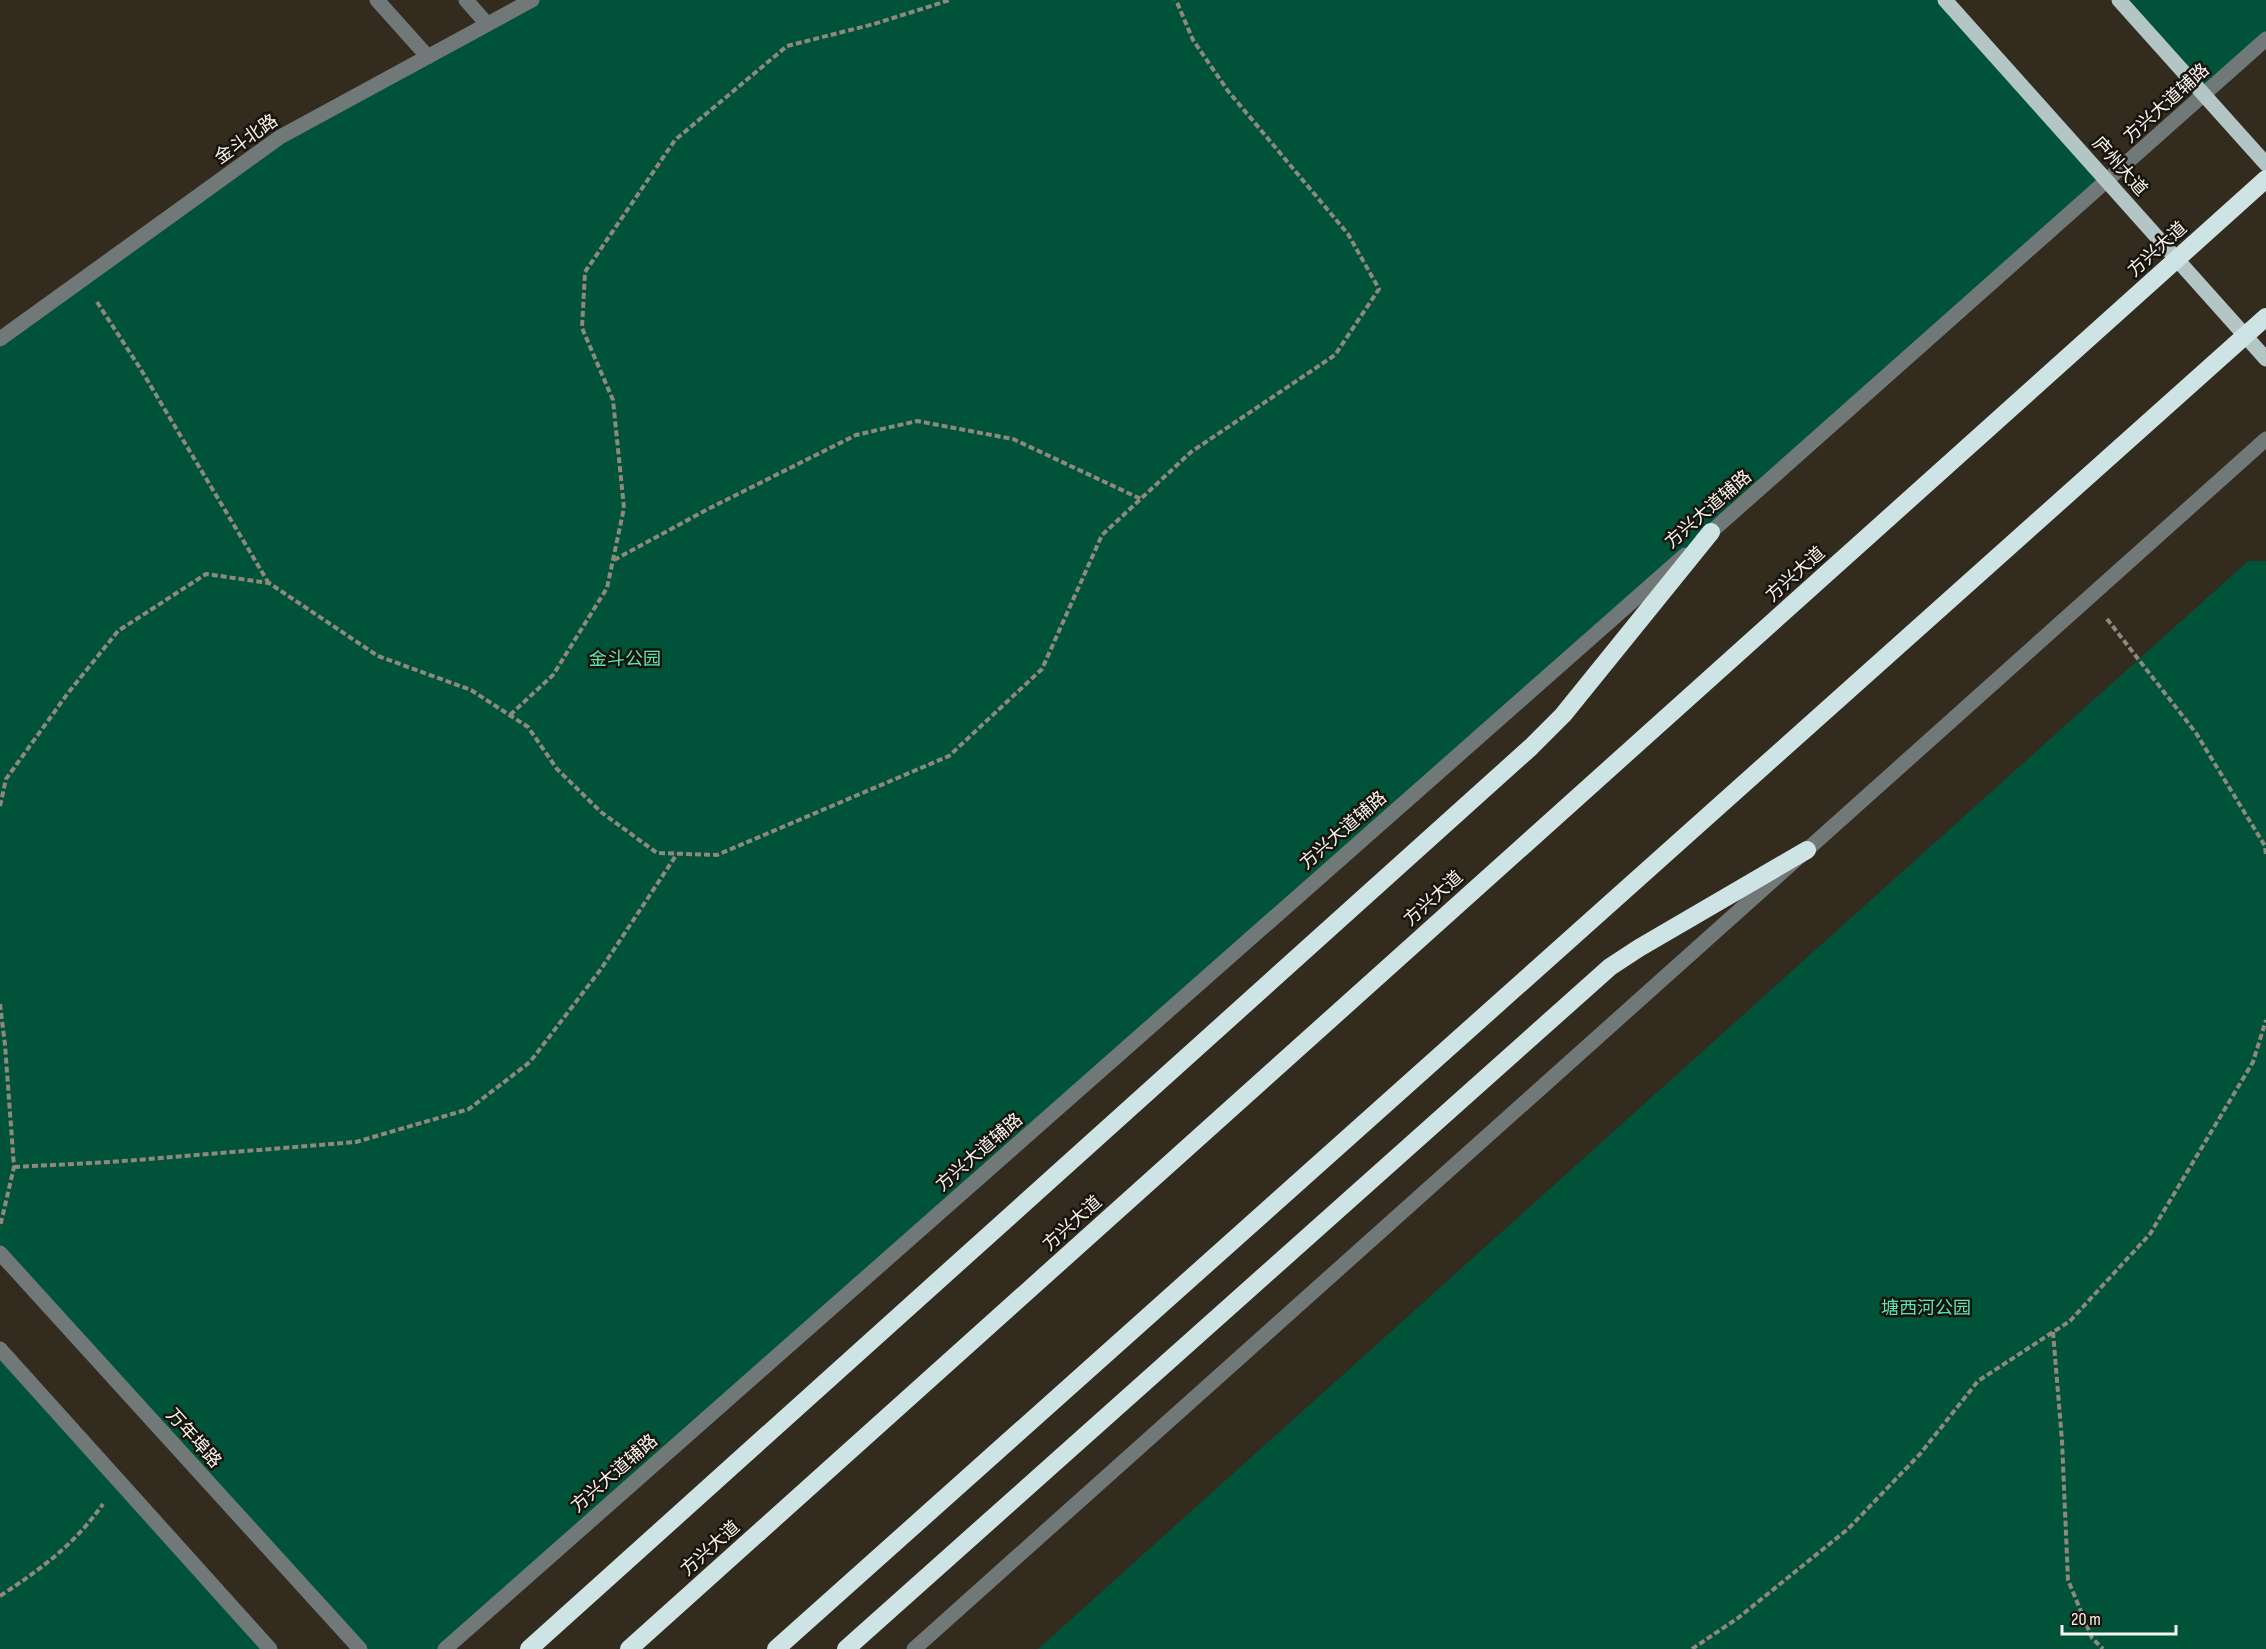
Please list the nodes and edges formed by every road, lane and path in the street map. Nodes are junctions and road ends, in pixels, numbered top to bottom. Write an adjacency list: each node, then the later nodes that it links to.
1 (377, 0): 10 (street)
2 (466, 0): 8 (street)
3 (532, 0): 8 (street, 金斗北路)
4 (951, 0): 22 (path)
5 (1176, 0): 20 (path)
6 (1945, 0): 14 (main road, 庐州大道)
7 (2119, 0): 11 (main road)
8 (487, 24): 10 (street, 金斗北路)
9 (2266, 39): 11 (street, 方兴大道辅路)
10 (428, 57): 15 (street, 金斗北路)
11 (2204, 95): 12 (main road); 14 (street, 方兴大道辅路)
12 (2266, 164)
13 (2266, 179): 43 (highway, 方兴大道, bridge)
14 (2108, 182): 18 (main road, 庐州大道); 21 (street, 方兴大道辅路)
15 (82, 280): 17 (street, 金斗北路); 23 (path)
16 (2266, 317): 44 (highway, bridge)
17 (0, 339)
18 (2266, 359)
19 (2266, 439): 24 (street)
20 (1142, 499): 22 (path); 28 (path)
21 (1711, 532): 41 (street, 方兴大道辅路); 42 (highway)
22 (614, 560): 25 (path)
23 (268, 583): 25 (path); 26 (path)
24 (2090, 597): 27 (street); 29 (path)
25 (510, 716): 28 (path)
26 (0, 806)
27 (1807, 850): 45 (highway); 46 (street)
28 (677, 854): 32 (path)
29 (2266, 856)
30 (0, 1004): 32 (path)
31 (2266, 1020): 35 (path)
32 (14, 1167): 33 (path)
33 (0, 1228)
34 (0, 1253): 40 (street, 万年埠路)
35 (2053, 1332): 47 (path); 48 (path)
36 (0, 1349): 37 (street)
37 (119, 1482): 38 (path); 39 (street)
38 (0, 1596)
39 (270, 1649)
40 (360, 1649)
41 (445, 1649)
42 (529, 1649)
43 (629, 1649)
44 (776, 1649)
45 (846, 1649)
46 (914, 1649)
47 (1692, 1649)
48 (2103, 1649)

